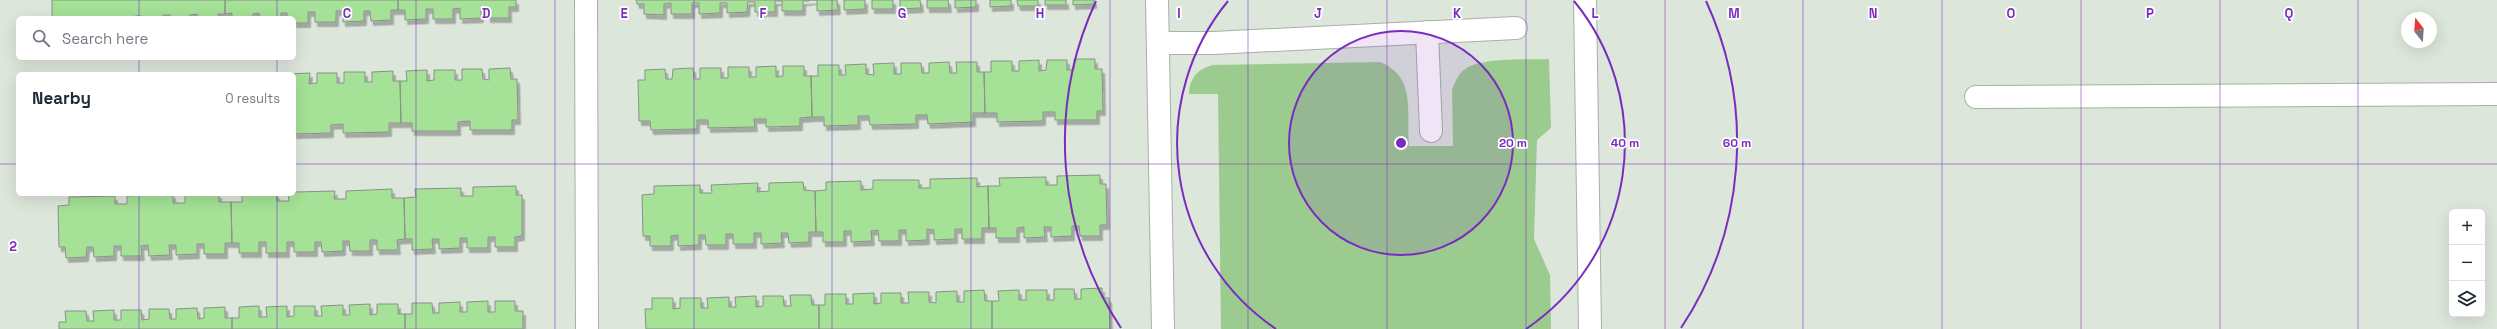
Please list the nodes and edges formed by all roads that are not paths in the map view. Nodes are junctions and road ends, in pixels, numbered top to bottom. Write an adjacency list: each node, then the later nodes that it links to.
1 (586, 0): 10 (street)
2 (1157, 0): 6 (street)
3 (1585, 0): 12 (street)
4 (1516, 28): 5 (street)
5 (1427, 32): 6 (street); 9 (street)
6 (1158, 43): 11 (street)
7 (2497, 94): 8 (street)
8 (1976, 97)
9 (1430, 131)
10 (587, 329)
11 (1163, 329)
12 (1590, 329)

